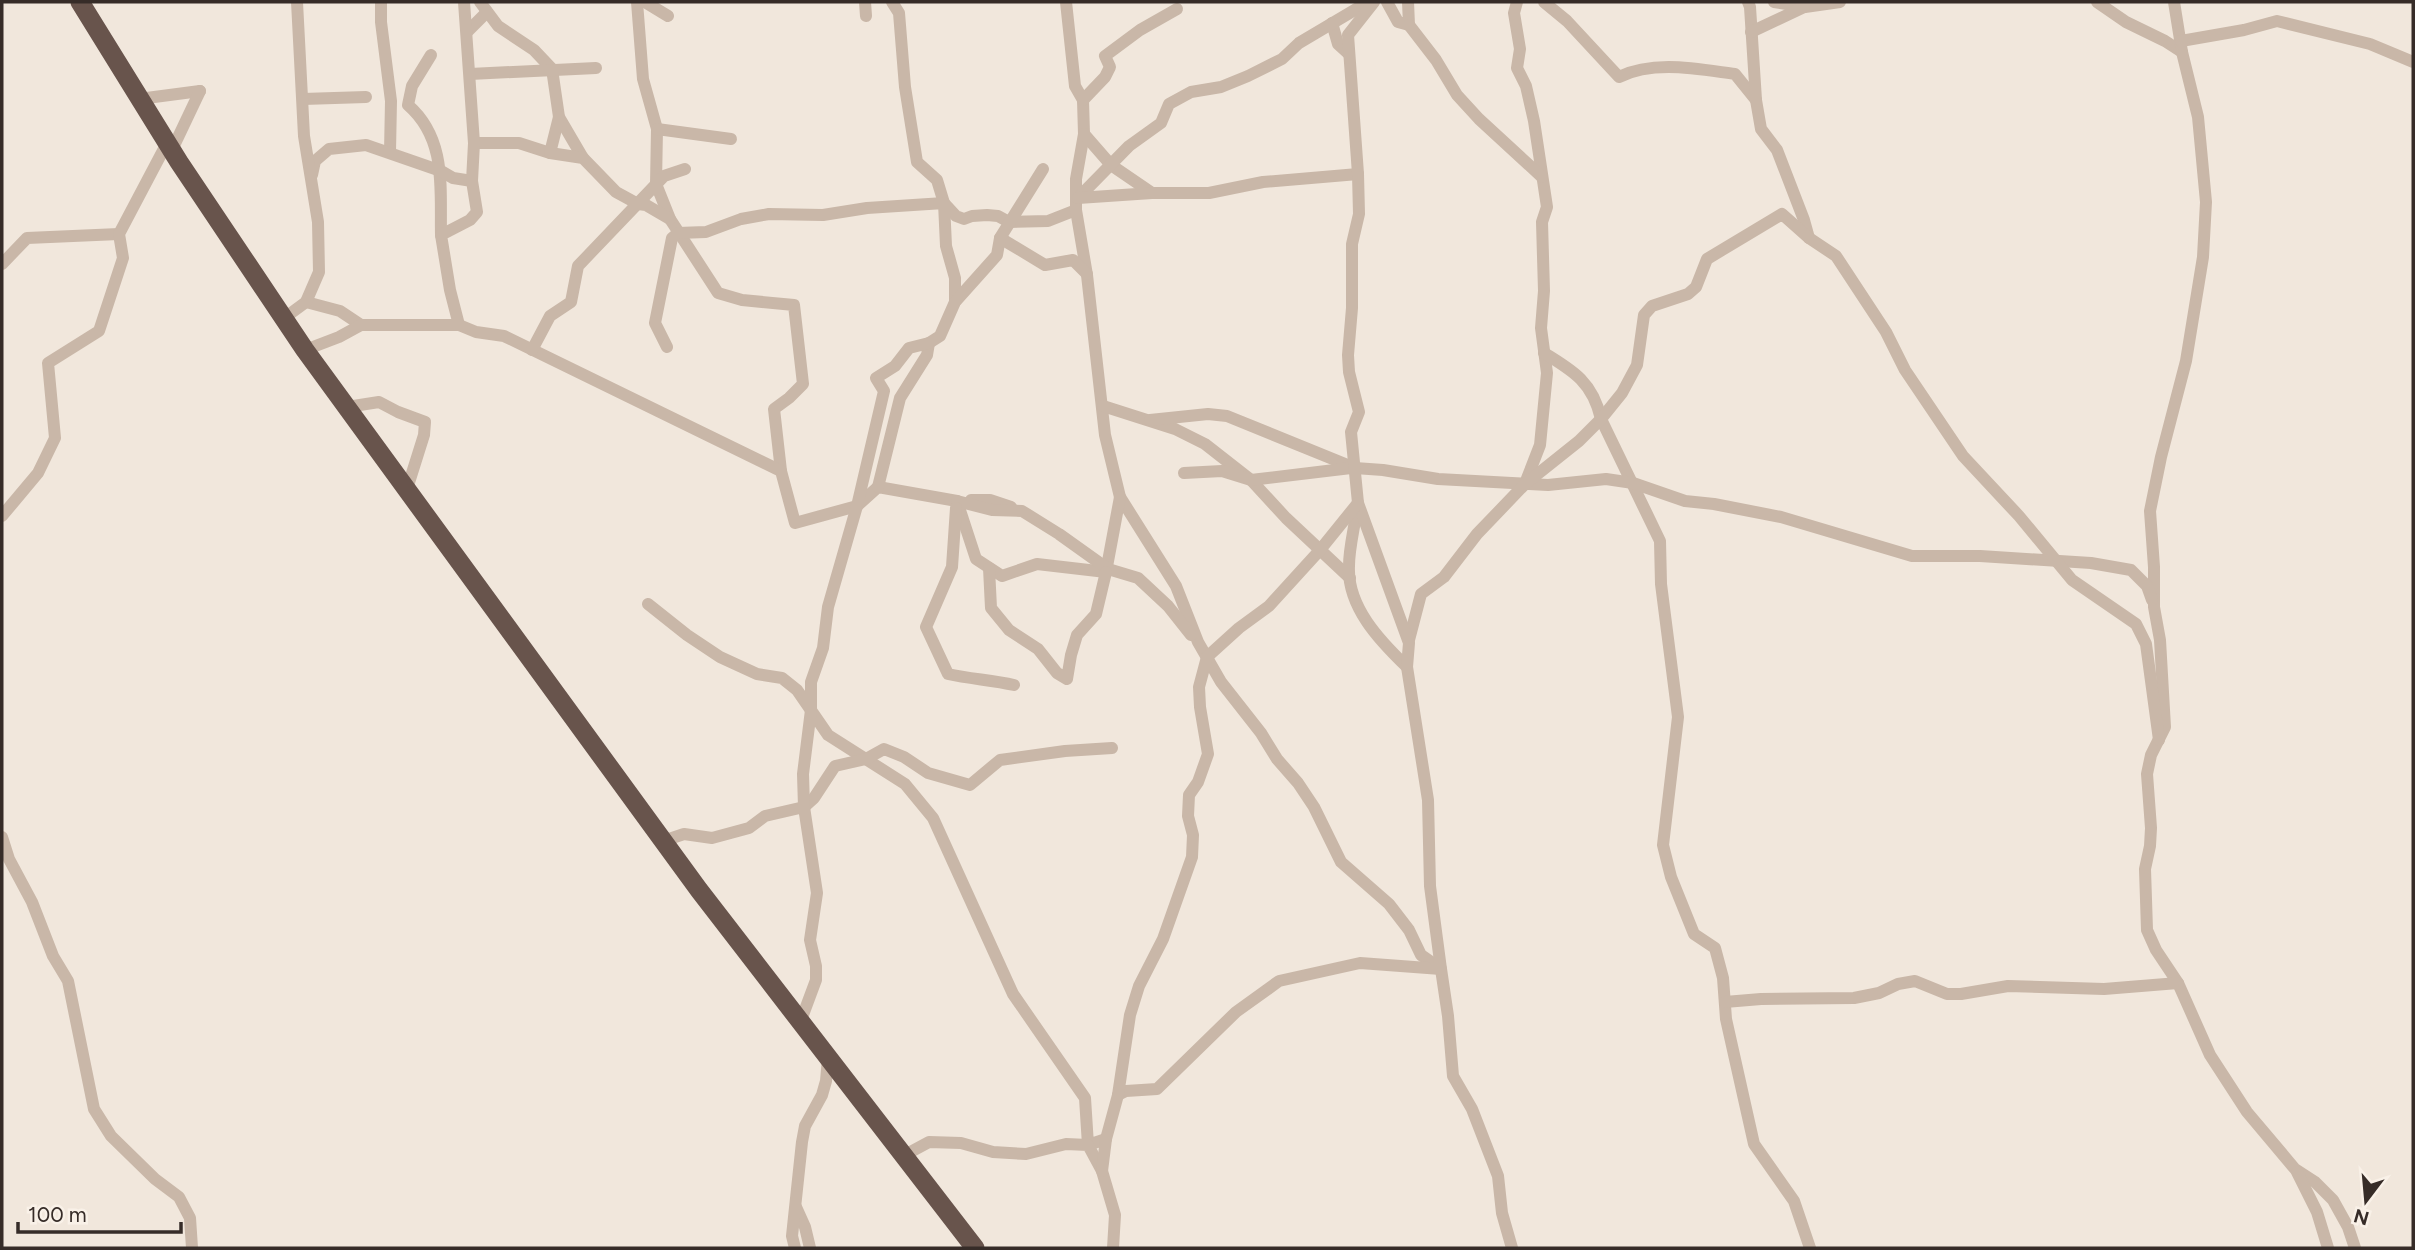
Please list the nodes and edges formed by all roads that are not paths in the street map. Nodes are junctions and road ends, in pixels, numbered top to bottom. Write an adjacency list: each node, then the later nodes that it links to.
1 (80, 2): 39 (highway)
2 (297, 2): 40 (street)
3 (381, 2): 49 (street)
4 (464, 2): 29 (street)
5 (637, 2): 44 (street)
6 (645, 2): 24 (street)
7 (865, 2): 25 (street)
8 (892, 2): 62 (street)
9 (1066, 2): 41 (street)
10 (1368, 2): 26 (street)
11 (1374, 2): 32 (street)
12 (1387, 2): 27 (street)
13 (1408, 2): 27 (street)
14 (1517, 2): 57 (street)
15 (1544, 2): 42 (street)
16 (1748, 2): 30 (street)
17 (1774, 2): 22 (street)
18 (1840, 2): 22 (street)
19 (2097, 2): 31 (street)
20 (2174, 2): 31 (street)
21 (484, 7): 28 (street); 29 (street)
22 (1805, 7): 30 (street)
23 (1177, 9): 41 (street)
24 (668, 16)
25 (866, 16)
26 (1332, 23): 32 (street); 52 (street)
27 (1409, 25): 57 (street)
28 (498, 26): 29 (street); 36 (street)
29 (472, 27): 37 (street)
30 (1751, 32): 42 (street)
31 (2182, 47): 34 (street); 107 (street)
32 (1349, 54): 56 (street)
33 (431, 55): 55 (street)
34 (2413, 62)
35 (596, 68): 36 (street)
36 (552, 69): 37 (street); 43 (street)
37 (470, 74): 47 (street)
38 (366, 97): 40 (street)
39 (139, 99): 48 (highway); 48 (street)
40 (303, 99): 59 (street)
41 (1083, 100): 45 (street)
42 (1756, 100): 71 (street)
43 (559, 117): 50 (street); 51 (street)
44 (657, 129): 46 (street); 60 (street)
45 (1084, 134): 52 (street); 64 (street)
46 (731, 139)
47 (474, 143): 50 (street); 58 (street)
48 (169, 146): 68 (street); 76 (highway)
49 (390, 152): 55 (street); 59 (street)
50 (550, 153): 51 (street)
51 (583, 158): 63 (street)
52 (1111, 165): 61 (street); 64 (street)
53 (685, 169): 60 (street)
54 (1043, 169): 66 (street)
55 (441, 171): 58 (street); 69 (street)
56 (1358, 174): 61 (street); 88 (street)
57 (1542, 177): 83 (street)
58 (472, 181): 69 (street)
59 (310, 182): 74 (street)
60 (656, 184): 63 (street); 65 (street)
61 (1152, 193): 64 (street)
62 (944, 203): 66 (street); 67 (street); 75 (street)
63 (638, 204): 65 (street); 82 (street)
64 (1077, 204): 66 (street); 73 (street)
65 (670, 219): 67 (street)
66 (1010, 222): 70 (street)
67 (678, 233): 80 (street); 89 (street)
68 (118, 234): 72 (street); 100 (street)
69 (441, 235): 78 (street)
70 (1000, 238): 73 (street); 75 (street)
71 (1809, 238): 86 (street); 102 (street)
72 (2, 264)
73 (1087, 275): 84 (street)
74 (306, 302): 76 (street); 77 (street)
75 (955, 302): 79 (street)
76 (284, 319): 81 (highway)
77 (361, 325): 78 (street); 81 (street)
78 (459, 325): 82 (street)
79 (929, 343): 94 (street); 99 (street)
80 (667, 346)
81 (305, 350): 85 (highway)
82 (532, 350): 89 (street)
83 (1544, 353): 86 (street); 93 (street)
84 (1103, 406): 87 (street); 96 (street)
85 (346, 407): 95 (highway); 95 (street)
86 (1601, 419): 92 (street); 93 (street)
87 (1150, 420): 88 (street); 91 (street)
88 (1355, 468): 91 (street); 93 (street); 98 (street)
89 (781, 471): 99 (street)
90 (1184, 474): 91 (street)
91 (1251, 480): 101 (street)
92 (1633, 483): 93 (street); 102 (street); 122 (street)
93 (1524, 484): 109 (street)
94 (878, 487): 97 (street); 99 (street)
95 (407, 489): 119 (highway)
96 (1120, 497): 104 (street); 108 (street)
97 (957, 501): 103 (street); 104 (street); 112 (street)
98 (1358, 503): 101 (street); 105 (street); 109 (street)
99 (857, 506): 113 (street)
100 (2, 516)
101 (1320, 550): 105 (street); 110 (street)
102 (2056, 561): 107 (street); 114 (street)
103 (989, 568): 104 (street); 104 (street)
104 (1107, 571): 108 (street)
105 (1350, 578): 111 (street)
106 (648, 604): 113 (street)
107 (2154, 607): 114 (street)
108 (1198, 642): 110 (street)
109 (1409, 643): 111 (street)
110 (1207, 657): 120 (street); 125 (street)
111 (1407, 667): 120 (street)
112 (1014, 685)
113 (811, 710): 116 (street); 117 (street)
114 (2159, 740): 121 (street)
115 (1112, 748): 116 (street)
116 (866, 760): 117 (street); 127 (street)
117 (804, 807): 119 (street); 123 (street)
118 (2, 837): 132 (street)
119 (663, 841): 123 (highway)
120 (1441, 969): 125 (street); 137 (street)
121 (2178, 983): 122 (street); 129 (street)
122 (1725, 1002): 138 (street)
123 (800, 1023): 124 (highway)
124 (828, 1058): 128 (highway); 131 (street)
125 (1118, 1095): 126 (street)
126 (1106, 1139): 127 (street); 130 (street)
127 (1088, 1145): 128 (street); 130 (street)
128 (903, 1156): 135 (highway)
129 (2295, 1169): 139 (street); 140 (street)
130 (1102, 1171): 136 (street)
131 (796, 1206): 133 (street); 134 (street)
132 (192, 1248)
133 (795, 1248)
134 (810, 1248)
135 (975, 1248)
136 (1113, 1248)
137 (1512, 1248)
138 (1810, 1248)
139 (2328, 1248)
140 (2355, 1248)

